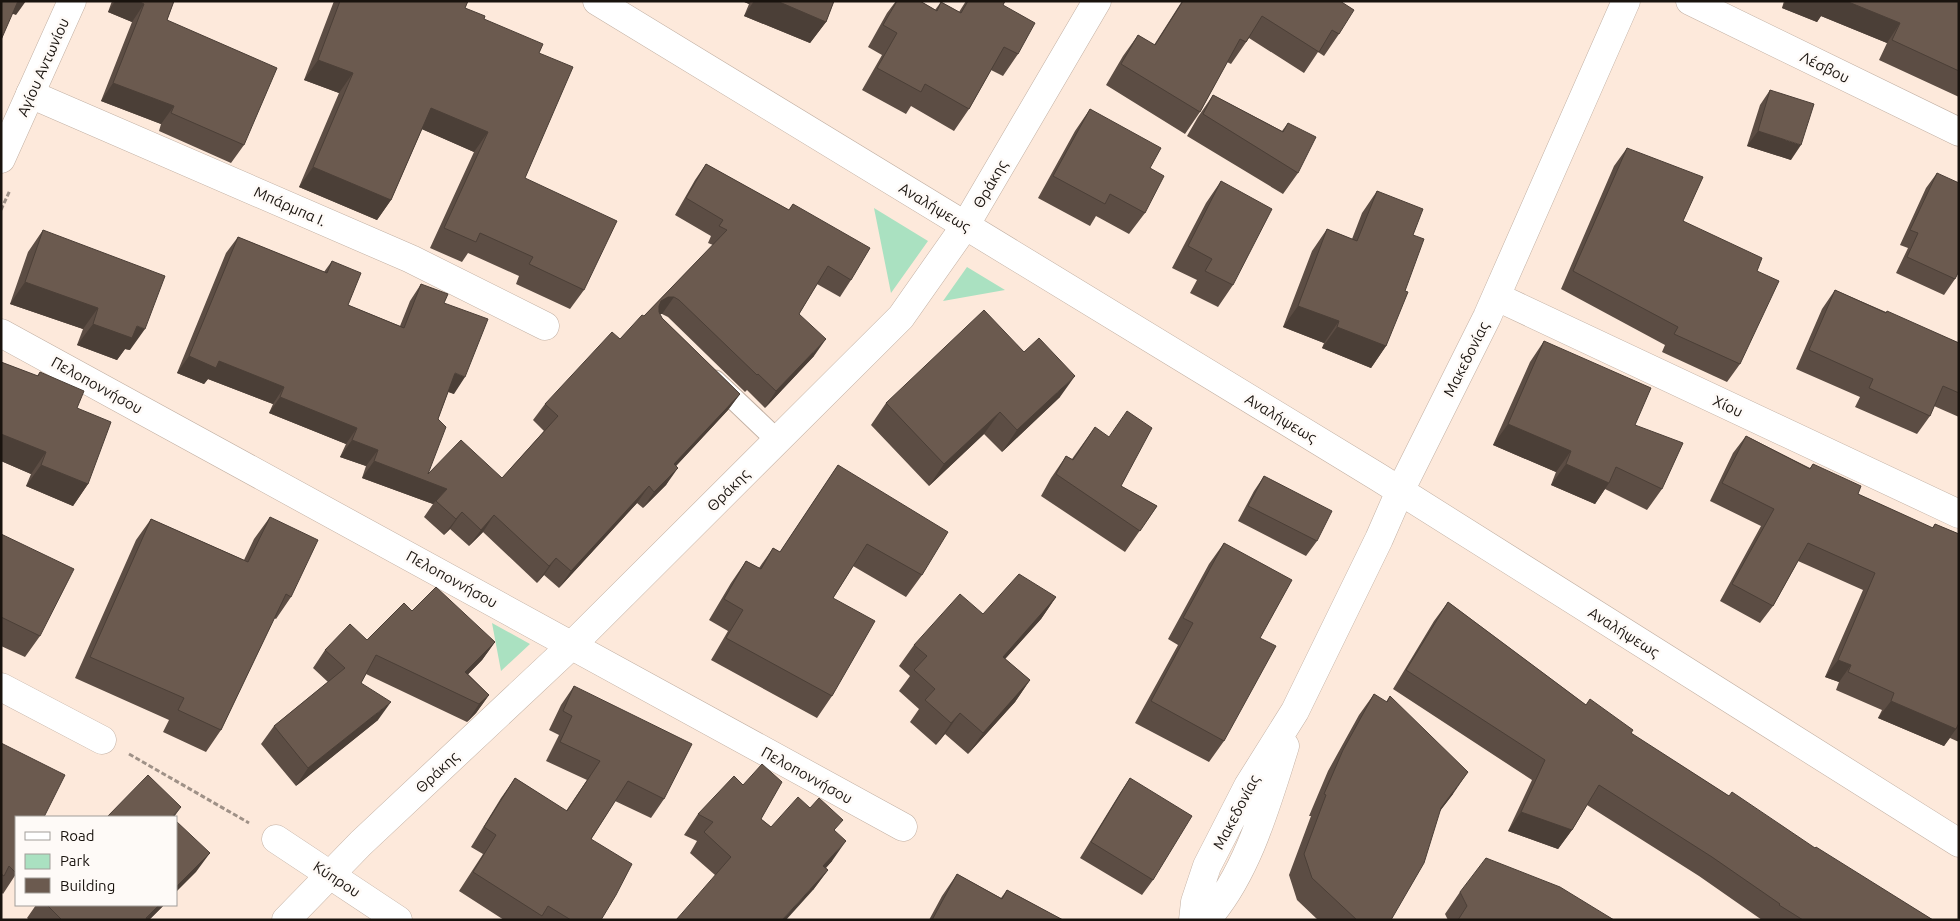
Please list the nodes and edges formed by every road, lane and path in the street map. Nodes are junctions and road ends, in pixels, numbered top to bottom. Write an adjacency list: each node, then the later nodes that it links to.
1 (72, 1): 6 (street, Αγίου Αντωνίου)
2 (597, 1): 9 (street, Αναλήψεως)
3 (1097, 1): 9 (street, Θράκης)
4 (1626, 1): 10 (street, Μακεδονίας)
5 (1690, 1): 7 (street, Λέσβου)
6 (30, 94): 8 (street, Αγίου Αντωνίου); 11 (street, Μπάρμπα Ι.)
7 (1959, 132)
8 (1, 159)
9 (965, 226): 14 (street, Θράκης); 15 (street, Αναλήψεως)
10 (1496, 297): 15 (street, Μακεδονίας); 16 (street, Χίου)
11 (545, 326)
12 (1, 333): 17 (street, Πελοποννήσου)
13 (701, 367): 14 (lane)
14 (778, 441): 17 (street, Θράκης)
15 (1400, 491): 19 (street, Μακεδονίας); 23 (street, Αναλήψεως)
16 (1959, 514)
17 (572, 645): 21 (street, Πελοποννήσου); 24 (street, Θράκης)
18 (1, 687): 20 (street)
19 (1295, 711): 27 (street, Μακεδονίας); 28 (street, Μακεδονίας)
20 (102, 740): 22 (path)
21 (903, 827)
22 (276, 839): 24 (street, Κύπρου)
23 (1959, 843)
24 (330, 874): 25 (street, Θράκης); 26 (street, Κύπρου)
25 (286, 920)
26 (398, 920)
27 (1193, 920)
28 (1206, 920)

